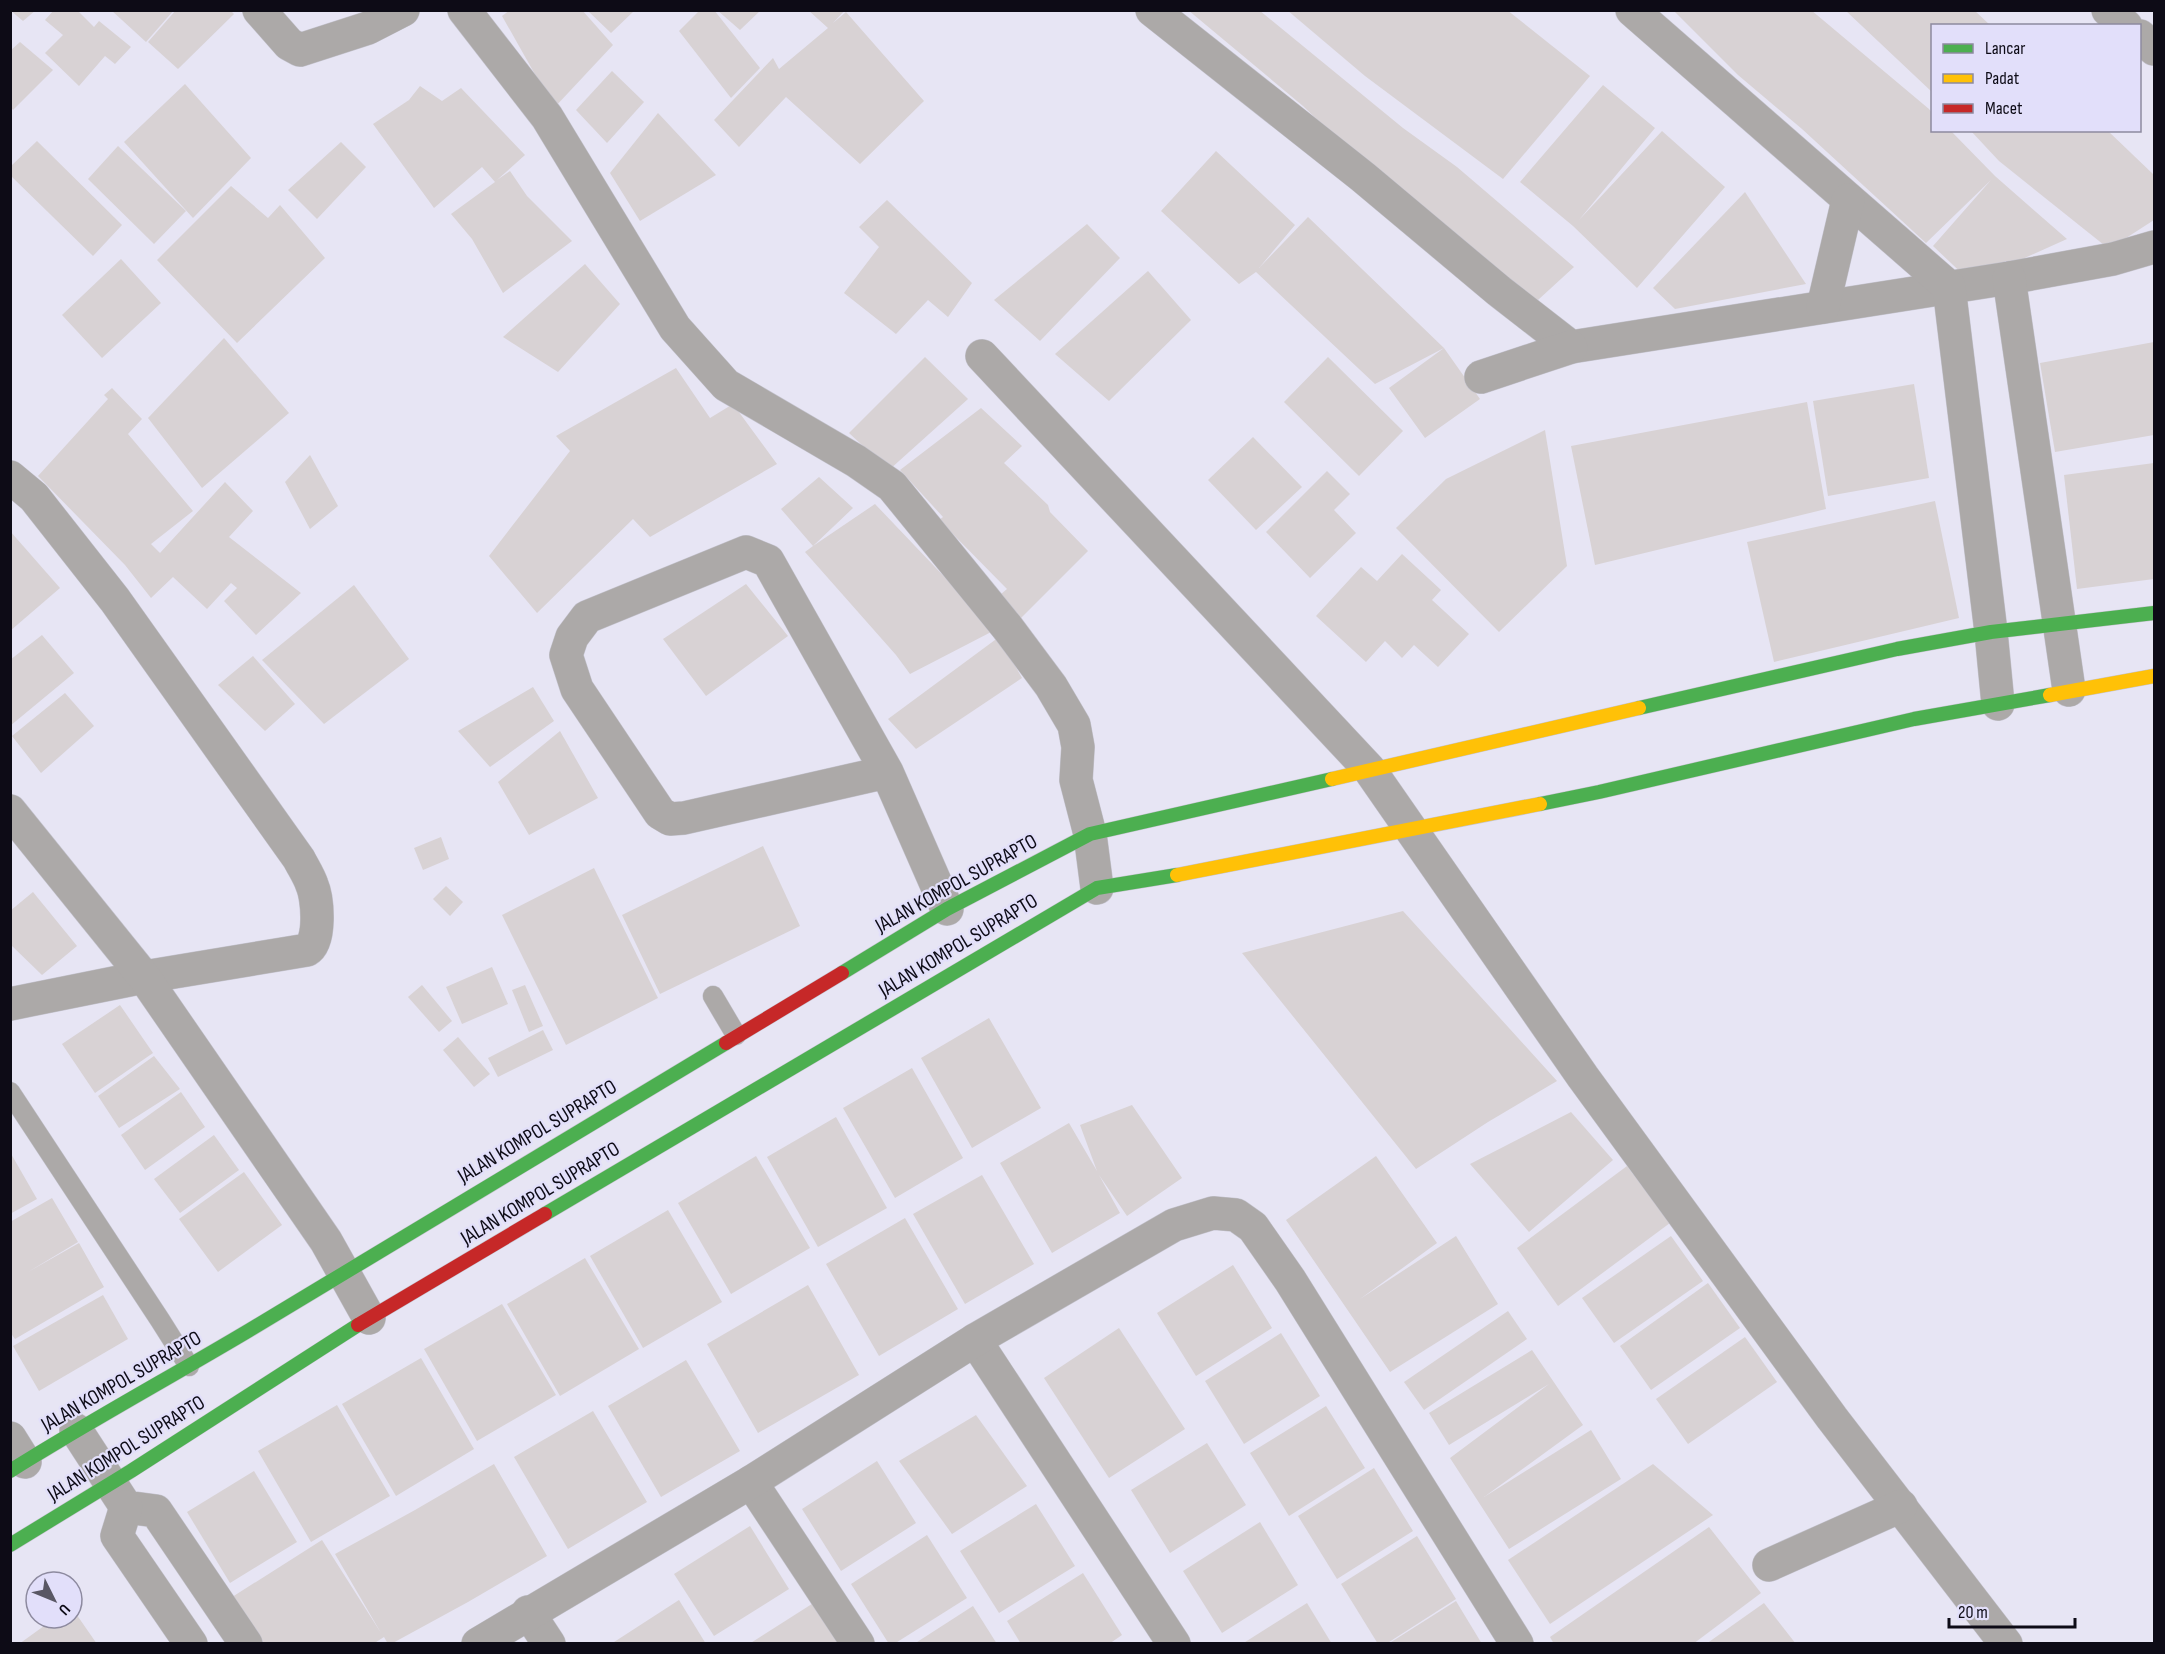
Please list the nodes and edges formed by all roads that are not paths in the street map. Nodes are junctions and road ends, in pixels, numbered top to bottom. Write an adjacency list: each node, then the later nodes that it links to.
1 (259, 10): 2 (street)
2 (403, 10)
3 (464, 10): 29 (street)
4 (1152, 10): 15 (street)
5 (1632, 10): 10 (street)
6 (2108, 10): 7 (street)
7 (2124, 24)
8 (2141, 38): 9 (street)
9 (2154, 49)
10 (1848, 200): 13 (street); 14 (street)
11 (2154, 247): 12 (street)
12 (2009, 278): 13 (street); 20 (street)
13 (1949, 287): 14 (street); 21 (street)
14 (1823, 307): 15 (street)
15 (1571, 347): 17 (street)
16 (982, 356): 25 (street)
17 (1481, 377)
18 (10, 477): 32 (street)
19 (2154, 613): 20 (street, JALAN KOMPOL SUPRAPTO)
20 (2061, 624): 21 (street, JALAN KOMPOL SUPRAPTO); 23 (street)
21 (1991, 632): 24 (street); 25 (street, JALAN KOMPOL SUPRAPTO)
22 (2154, 676): 23 (street)
23 (2069, 690): 24 (street)
24 (1998, 704): 28 (street)
25 (1369, 769): 28 (street); 29 (street, JALAN KOMPOL SUPRAPTO)
26 (887, 772): 26 (street); 31 (street)
27 (10, 811): 32 (street)
28 (1409, 830): 30 (street); 45 (street)
29 (1090, 834): 30 (street); 31 (street, JALAN KOMPOL SUPRAPTO)
30 (1098, 888): 38 (street, JALAN KOMPOL SUPRAPTO)
31 (947, 909): 35 (street, JALAN KOMPOL SUPRAPTO)
32 (144, 976): 34 (street); 37 (street)
33 (713, 996): 35 (lane)
34 (10, 1004)
35 (736, 1035): 37 (street, JALAN KOMPOL SUPRAPTO)
36 (10, 1092): 40 (lane)
37 (345, 1273): 38 (street); 40 (street, JALAN KOMPOL SUPRAPTO)
38 (369, 1318): 44 (street, JALAN KOMPOL SUPRAPTO)
39 (975, 1340): 43 (street); 55 (street); 56 (street)
40 (189, 1366): 41 (street, JALAN KOMPOL SUPRAPTO)
41 (76, 1430): 42 (street, JALAN KOMPOL SUPRAPTO); 44 (street)
42 (15, 1457)
43 (751, 1482): 49 (street); 54 (street)
44 (118, 1495): 46 (street, JALAN KOMPOL SUPRAPTO); 48 (street); 50 (street)
45 (1901, 1506): 47 (street); 57 (street)
46 (10, 1545)
47 (1769, 1565)
48 (224, 1610): 50 (street); 51 (street)
49 (528, 1612): 52 (street); 53 (street)
50 (188, 1639)
51 (246, 1644)
52 (477, 1644)
53 (549, 1644)
54 (858, 1644)
55 (1174, 1644)
56 (1517, 1644)
57 (2006, 1644)

